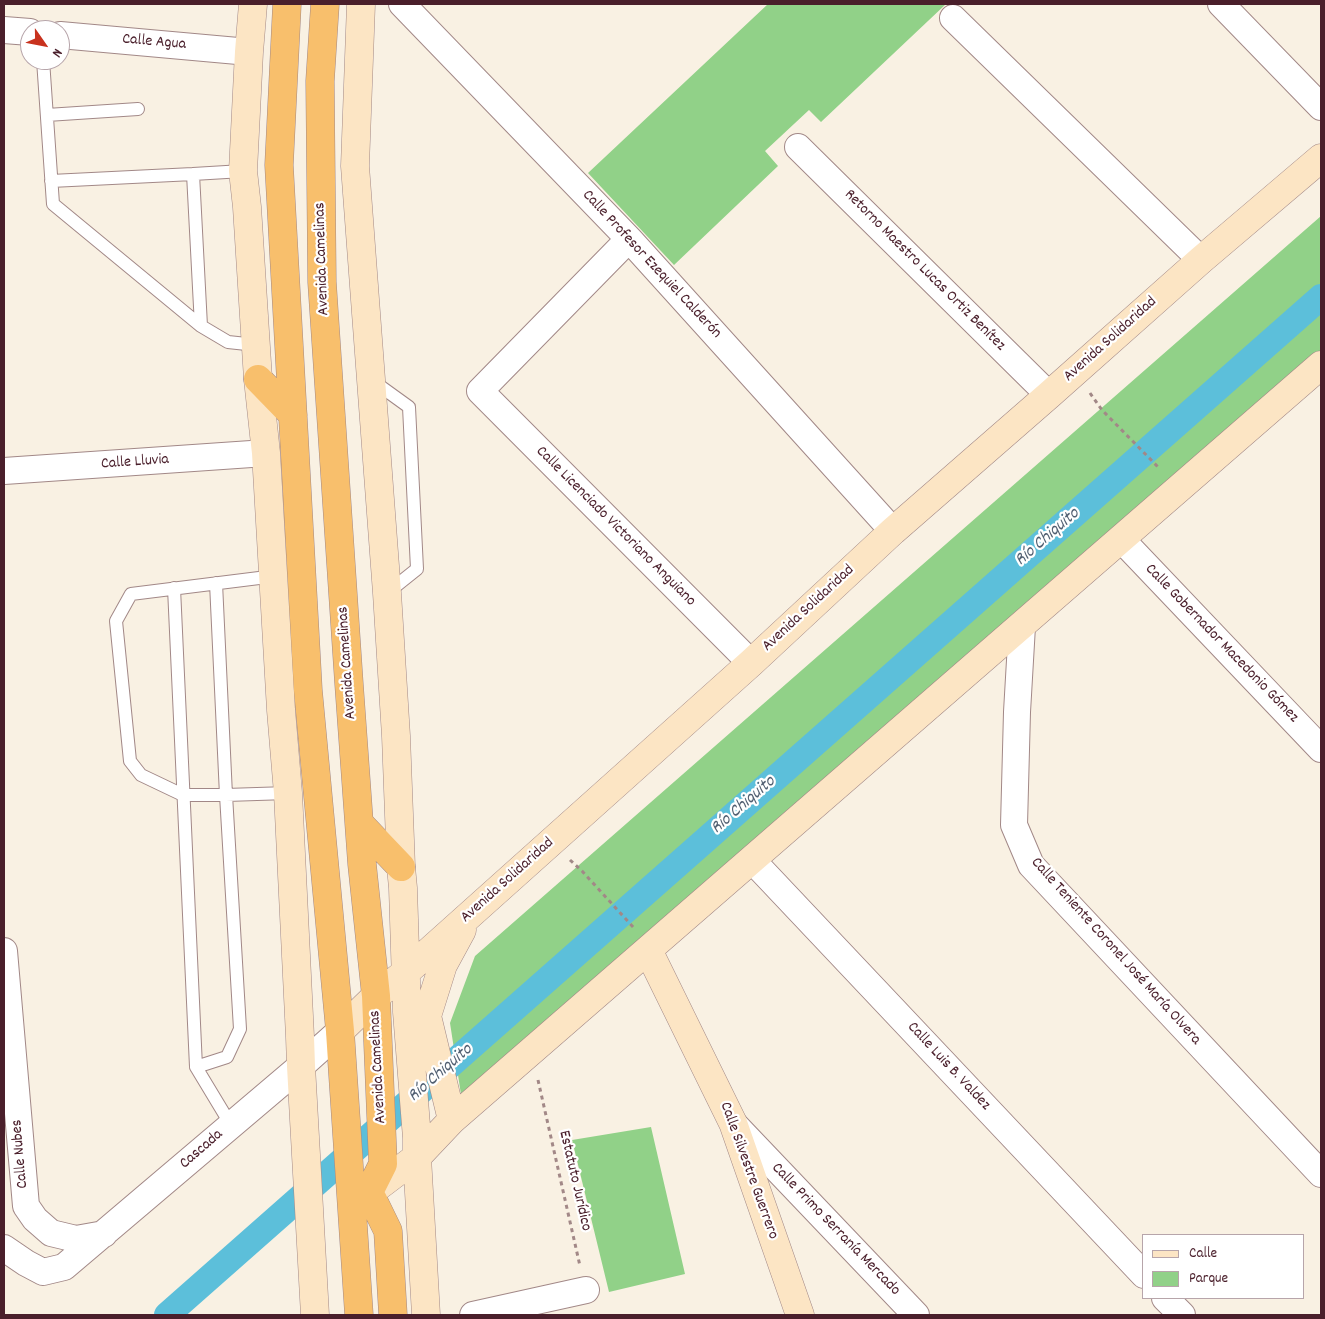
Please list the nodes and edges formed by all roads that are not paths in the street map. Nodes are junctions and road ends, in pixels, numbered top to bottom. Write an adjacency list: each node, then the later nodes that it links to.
1 (253, 4): 11 (main road)
2 (286, 4): 29 (highway, Avenida Camelinas)
3 (325, 4): 44 (highway, Avenida Camelinas)
4 (361, 4): 27 (main road, Avenida Camelinas)
5 (402, 4): 21 (street, Calle Profesor Ezequiel Calderón)
6 (1221, 4): 13 (street)
7 (953, 18): 22 (street)
8 (4, 30): 9 (street)
9 (20, 31)
10 (70, 36): 11 (street, Calle Agua)
11 (249, 52): 18 (main road)
12 (44, 70): 15 (lane)
13 (1321, 107)
14 (138, 109): 15 (lane)
15 (47, 115): 20 (lane)
16 (798, 147): 28 (street, Retorno Maestro Lucas Ortiz Benítez)
17 (1321, 158): 22 (main road, Avenida Solidaridad)
18 (243, 171): 19 (lane); 24 (main road)
19 (193, 174): 20 (lane); 23 (lane)
20 (51, 181): 23 (lane)
21 (629, 239): 32 (street, Calle Profesor Ezequiel Calderón); 39 (street, Calle Licenciado Victoriano Anguiano)
22 (1201, 260): 28 (main road, Avenida Solidaridad)
23 (201, 326): 24 (lane)
24 (256, 345): 26 (main road)
25 (1321, 365): 33 (main road)
26 (258, 379): 29 (highway); 30 (main road)
27 (371, 380): 37 (main road, Avenida Camelinas); 37 (lane)
28 (1050, 395): 32 (main road, Avenida Solidaridad)
29 (293, 415): 53 (highway, Avenida Camelinas)
30 (266, 453): 31 (street, Calle Lluvia); 34 (main road)
31 (4, 471)
32 (893, 532): 39 (main road, Avenida Solidaridad)
33 (1120, 539): 38 (main road); 40 (street, Calle Gobernador Macedonio Gómez)
34 (273, 578): 35 (lane); 41 (main road)
35 (216, 583): 36 (lane); 43 (lane)
36 (174, 588): 42 (lane); 42 (lane)
37 (387, 593): 46 (main road, Avenida Camelinas)
38 (1022, 626): 45 (main road); 60 (street, Calle Teniente Coronel José María Olvera)
39 (751, 663): 47 (main road, Avenida Solidaridad)
40 (1321, 749)
41 (288, 793): 43 (lane); 54 (main road)
42 (183, 795): 43 (lane); 55 (lane)
43 (226, 795): 55 (lane)
44 (360, 824): 46 (highway); 51 (highway, Avenida Camelinas)
45 (752, 860): 48 (main road); 64 (street, Calle Luis B. Valdez)
46 (401, 867): 50 (main road, Avenida Camelinas)
47 (471, 913): 50 (main road, Avenida Solidaridad); 52 (main road)
48 (643, 941): 56 (main road); 57 (main road, Calle Silvestre Guerrero)
49 (4, 951): 62 (street, Calle Nubes)
50 (406, 972): 51 (main road, Avenida Solidaridad); 52 (main road, Avenida Camelinas)
51 (376, 996): 53 (main road, Avenida Solidaridad); 61 (highway, Avenida Camelinas)
52 (417, 1014): 56 (main road); 59 (main road, Avenida Camelinas)
53 (340, 1031): 54 (street, Avenida Solidaridad); 61 (highway, Avenida Camelinas)
54 (301, 1066): 58 (street, Cascada); 67 (main road)
55 (196, 1067): 58 (lane)
56 (452, 1118): 59 (main road)
57 (733, 1123): 72 (main road, Calle Silvestre Guerrero); 73 (street, Calle Primo Serranía Mercado)
58 (231, 1125): 62 (street, Cascada)
59 (417, 1148): 61 (main road); 70 (main road, Avenida Camelinas)
60 (1321, 1174)
61 (360, 1200): 68 (highway, Avenida Camelinas); 69 (highway, Avenida Camelinas)
62 (104, 1234): 63 (street, Cascada)
63 (4, 1248)
64 (1142, 1273)
65 (586, 1290): 71 (street)
66 (1167, 1299): 74 (street)
67 (315, 1315)
68 (359, 1315)
69 (393, 1315)
70 (426, 1315)
71 (473, 1315)
72 (800, 1315)
73 (916, 1315)
74 (1182, 1315)

